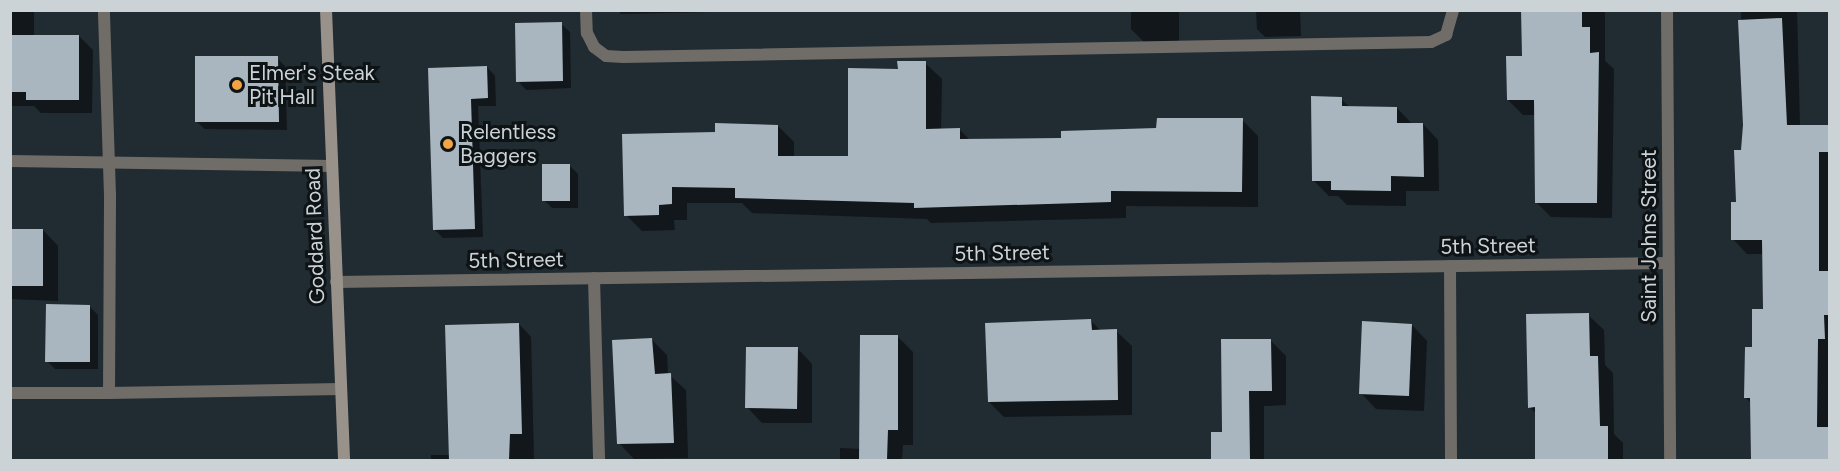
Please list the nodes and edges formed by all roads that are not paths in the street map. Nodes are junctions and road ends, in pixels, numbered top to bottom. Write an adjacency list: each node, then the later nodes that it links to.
1 (104, 10): 7 (street)
2 (326, 10): 8 (street, Goddard Road)
3 (586, 10): 4 (street)
4 (1453, 10)
5 (1667, 10): 9 (street, Saint Johns Street)
6 (10, 161): 7 (street)
7 (107, 163): 8 (street); 15 (street)
8 (332, 166): 12 (street, Goddard Road)
9 (1668, 263): 10 (street, 5th Street); 19 (street, Saint Johns Street)
10 (1450, 266): 11 (street, 5th Street); 18 (street)
11 (594, 278): 12 (street, 5th Street); 17 (street)
12 (336, 282): 13 (street, Goddard Road)
13 (341, 389): 15 (street); 16 (street, Goddard Road)
14 (10, 393): 15 (street)
15 (109, 393)
16 (344, 460)
17 (599, 460)
18 (1451, 460)
19 (1670, 460)

